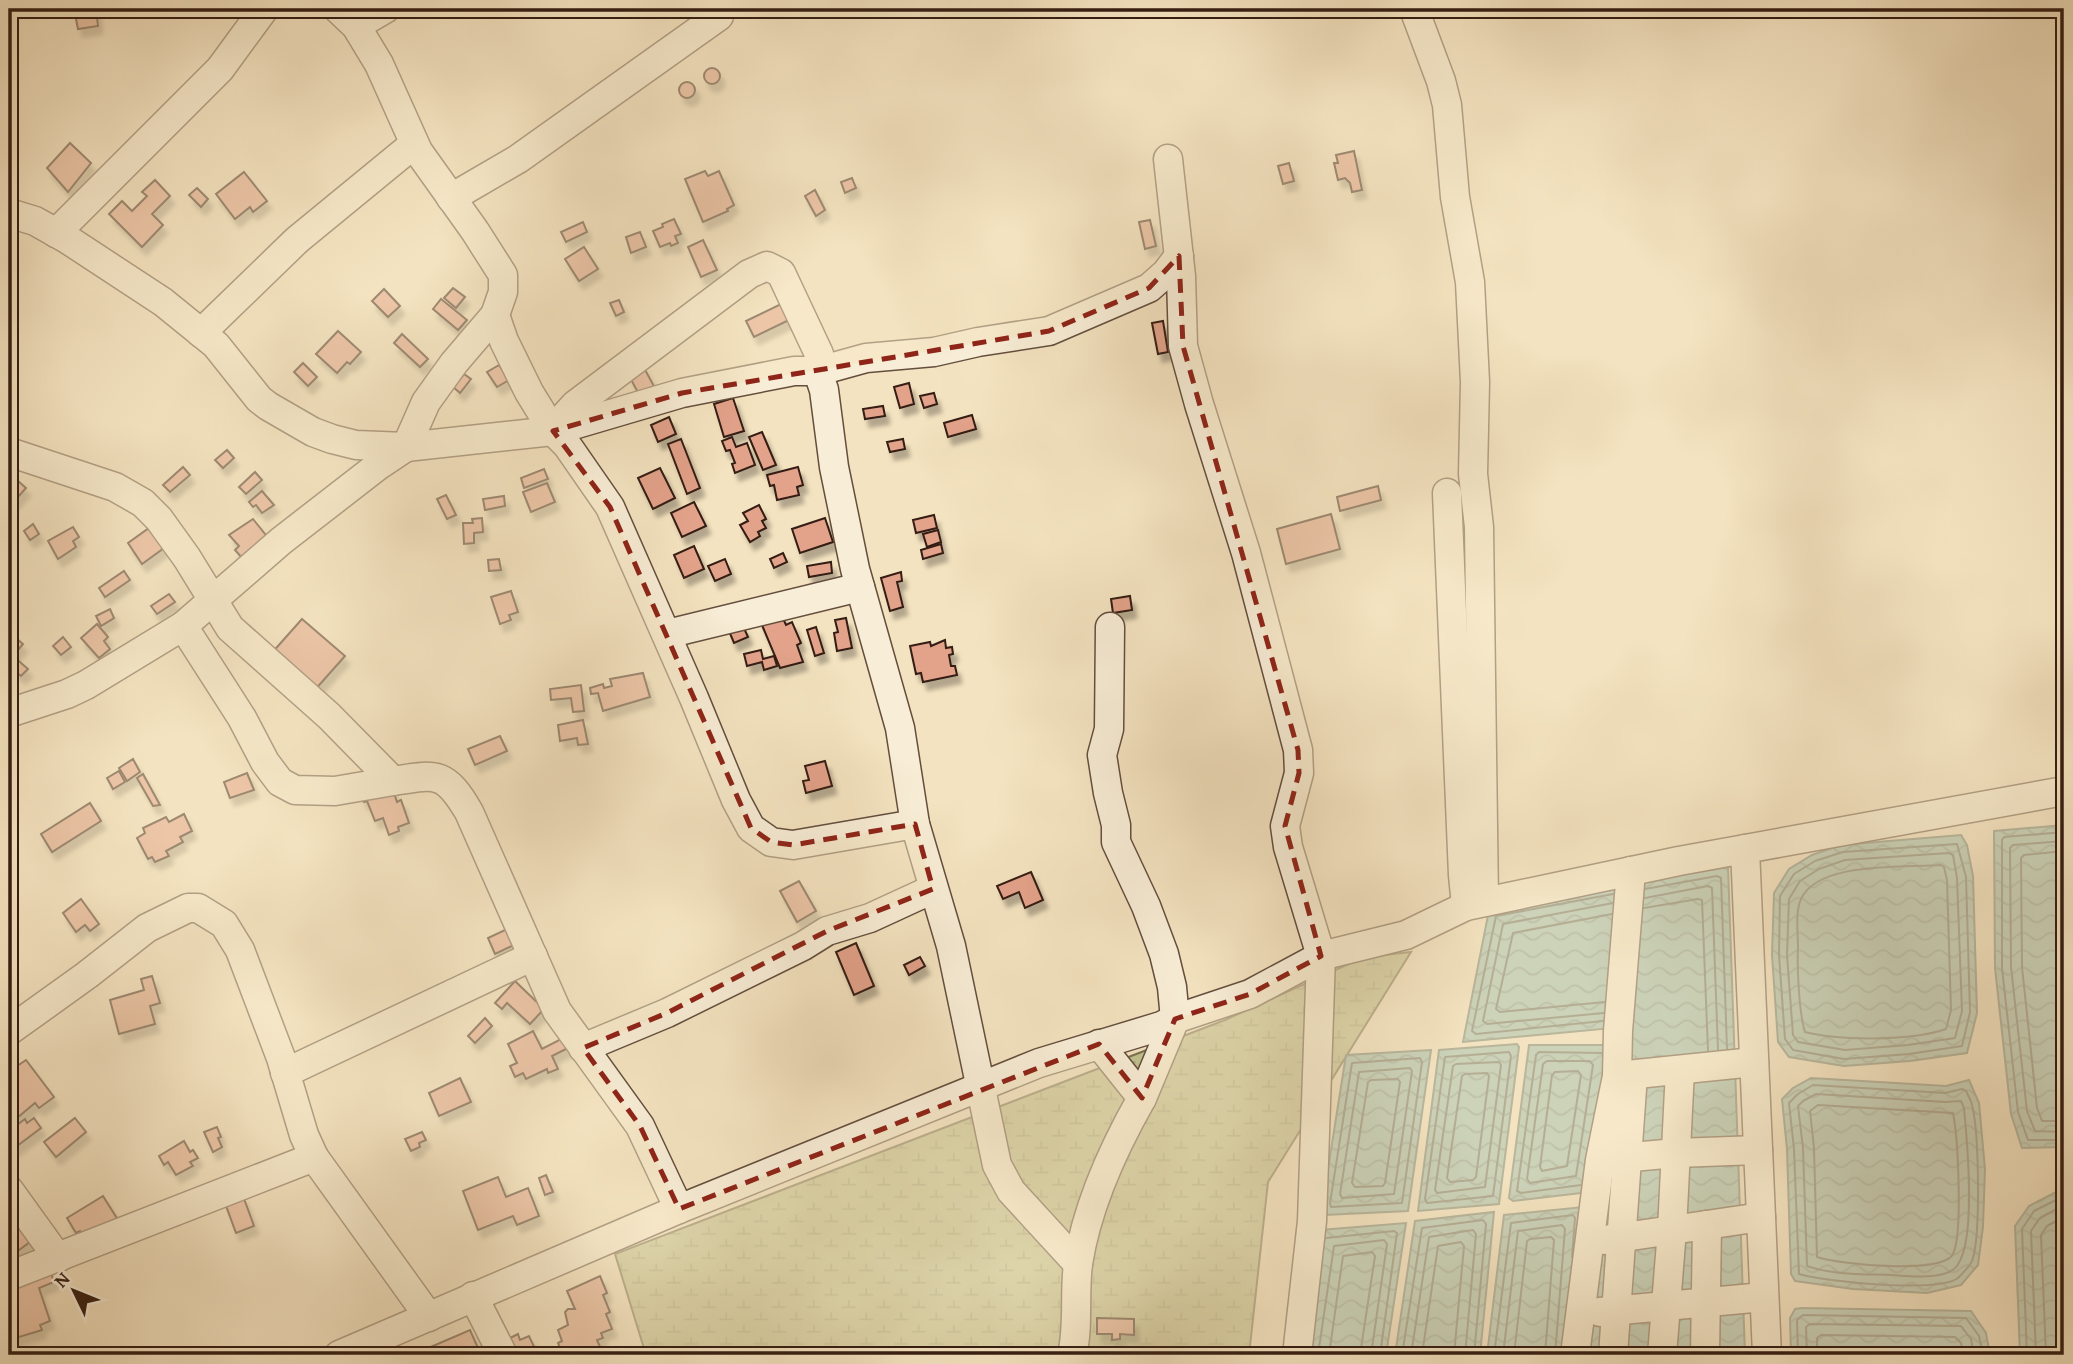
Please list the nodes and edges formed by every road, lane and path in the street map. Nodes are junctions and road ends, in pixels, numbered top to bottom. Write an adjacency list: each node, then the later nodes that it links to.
1 (264, 9): 10 (street)
2 (385, 9): 5 (street)
3 (1414, 9): 31 (street)
4 (719, 16): 8 (street)
5 (347, 17): 6 (street)
6 (414, 144): 8 (street); 13 (street)
7 (1168, 159): 11 (street)
8 (451, 198): 12 (street)
9 (9, 213): 10 (street)
10 (56, 233): 13 (street)
11 (1179, 256): 14 (street); 33 (street)
12 (495, 315): 15 (street); 16 (street)
13 (201, 333): 16 (street)
14 (819, 371): 15 (street); 15 (street); 19 (street)
15 (557, 430): 16 (street); 23 (street)
16 (405, 447): 20 (street)
17 (9, 452): 20 (street)
18 (1447, 494): 31 (street)
19 (860, 587): 23 (street); 27 (street)
20 (214, 599): 21 (street); 25 (street)
21 (183, 626): 24 (street); 25 (street)
22 (1110, 626): 34 (street)
23 (667, 634): 27 (street)
24 (9, 713)
25 (394, 781): 32 (street)
26 (2064, 791): 28 (street)
27 (915, 824): 30 (street)
28 (1745, 849): 29 (street); 38 (street)
29 (1631, 871): 31 (street); 41 (street)
30 (933, 889): 37 (street); 42 (street)
31 (1475, 904): 33 (street)
32 (533, 956): 37 (street); 40 (street)
33 (1321, 956): 34 (street); 68 (street)
34 (1175, 1019): 36 (street); 43 (street)
35 (9, 1031): 40 (street)
36 (1099, 1044): 42 (street); 43 (street)
37 (583, 1048): 49 (street)
38 (1754, 1062): 39 (street); 44 (street)
39 (1680, 1070): 41 (street); 45 (street)
40 (285, 1073): 46 (street)
41 (1625, 1076): 47 (street)
42 (981, 1087): 49 (street); 56 (street)
43 (1142, 1098): 56 (street)
44 (1758, 1150): 45 (street); 50 (street)
45 (1676, 1153): 47 (street); 52 (street)
46 (314, 1157): 55 (street); 64 (street)
47 (1614, 1159): 53 (street); 54 (street)
48 (9, 1190): 55 (street)
49 (679, 1209): 58 (street)
50 (1761, 1217): 51 (street); 59 (street)
51 (1707, 1225): 52 (street); 60 (street)
52 (1672, 1230): 53 (street); 61 (street)
53 (1622, 1238): 54 (street); 62 (street)
54 (1588, 1242): 63 (street)
55 (58, 1258): 57 (street)
56 (1078, 1264): 67 (street)
57 (9, 1276)
58 (473, 1296): 64 (street); 66 (street)
59 (1764, 1297): 60 (street); 73 (street)
60 (1706, 1301): 61 (street); 72 (street)
61 (1665, 1306): 62 (street); 71 (street)
62 (1616, 1311): 63 (street); 70 (street)
63 (1580, 1313): 69 (street)
64 (429, 1317): 65 (street)
65 (339, 1355)
66 (503, 1355)
67 (1072, 1355)
68 (1297, 1355)
69 (1575, 1355)
70 (1613, 1355)
71 (1662, 1355)
72 (1705, 1355)
73 (1767, 1355)

